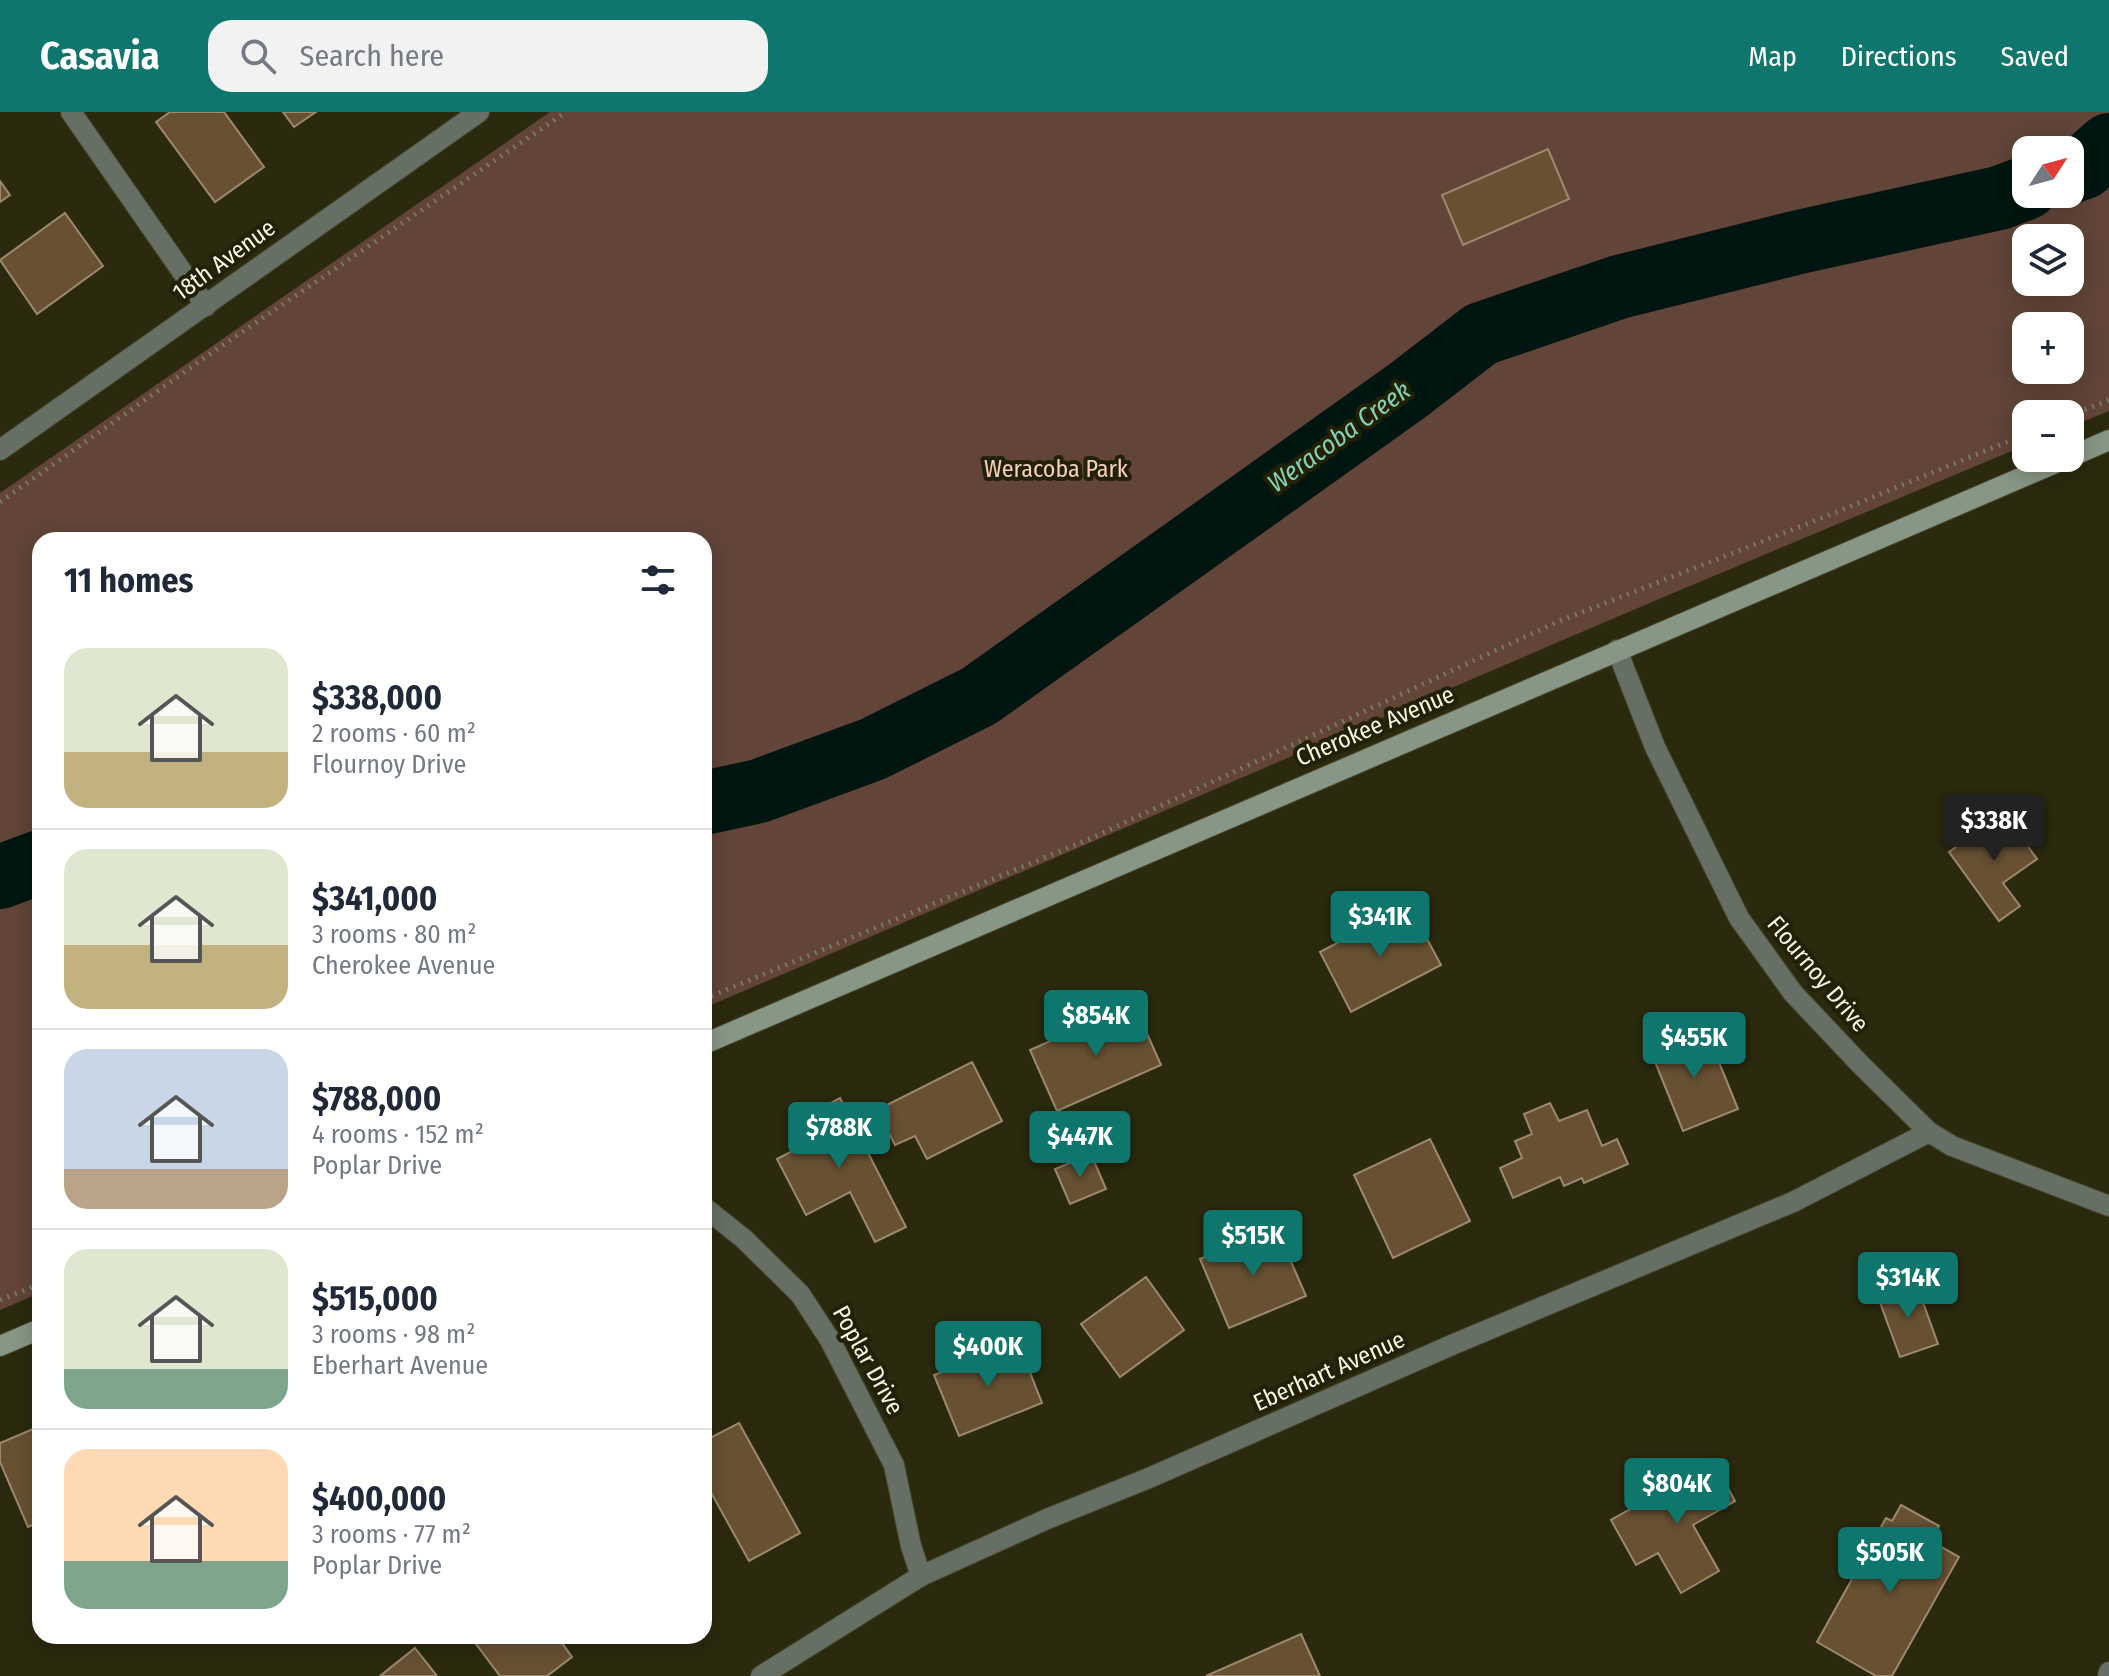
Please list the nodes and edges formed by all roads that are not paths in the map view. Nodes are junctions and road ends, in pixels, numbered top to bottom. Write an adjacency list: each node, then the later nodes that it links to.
1 (71, 112): 3 (street)
2 (479, 112): 3 (street, 18th Avenue)
3 (206, 306): 5 (street, 18th Avenue)
4 (2109, 440): 6 (street, Cherokee Avenue)
5 (0, 450)
6 (2084, 450)
7 (2033, 472): 8 (street, Cherokee Avenue)
8 (1617, 650): 9 (street, Cherokee Avenue); 10 (street, Flournoy Drive)
9 (712, 1041)
10 (1929, 1132): 11 (street, Flournoy Drive); 15 (street, Eberhart Avenue)
11 (2109, 1206)
12 (712, 1213): 15 (street, Poplar Drive)
13 (32, 1332): 14 (street)
14 (0, 1346)
15 (921, 1576): 16 (street, Eberhart Avenue)
16 (761, 1676)

